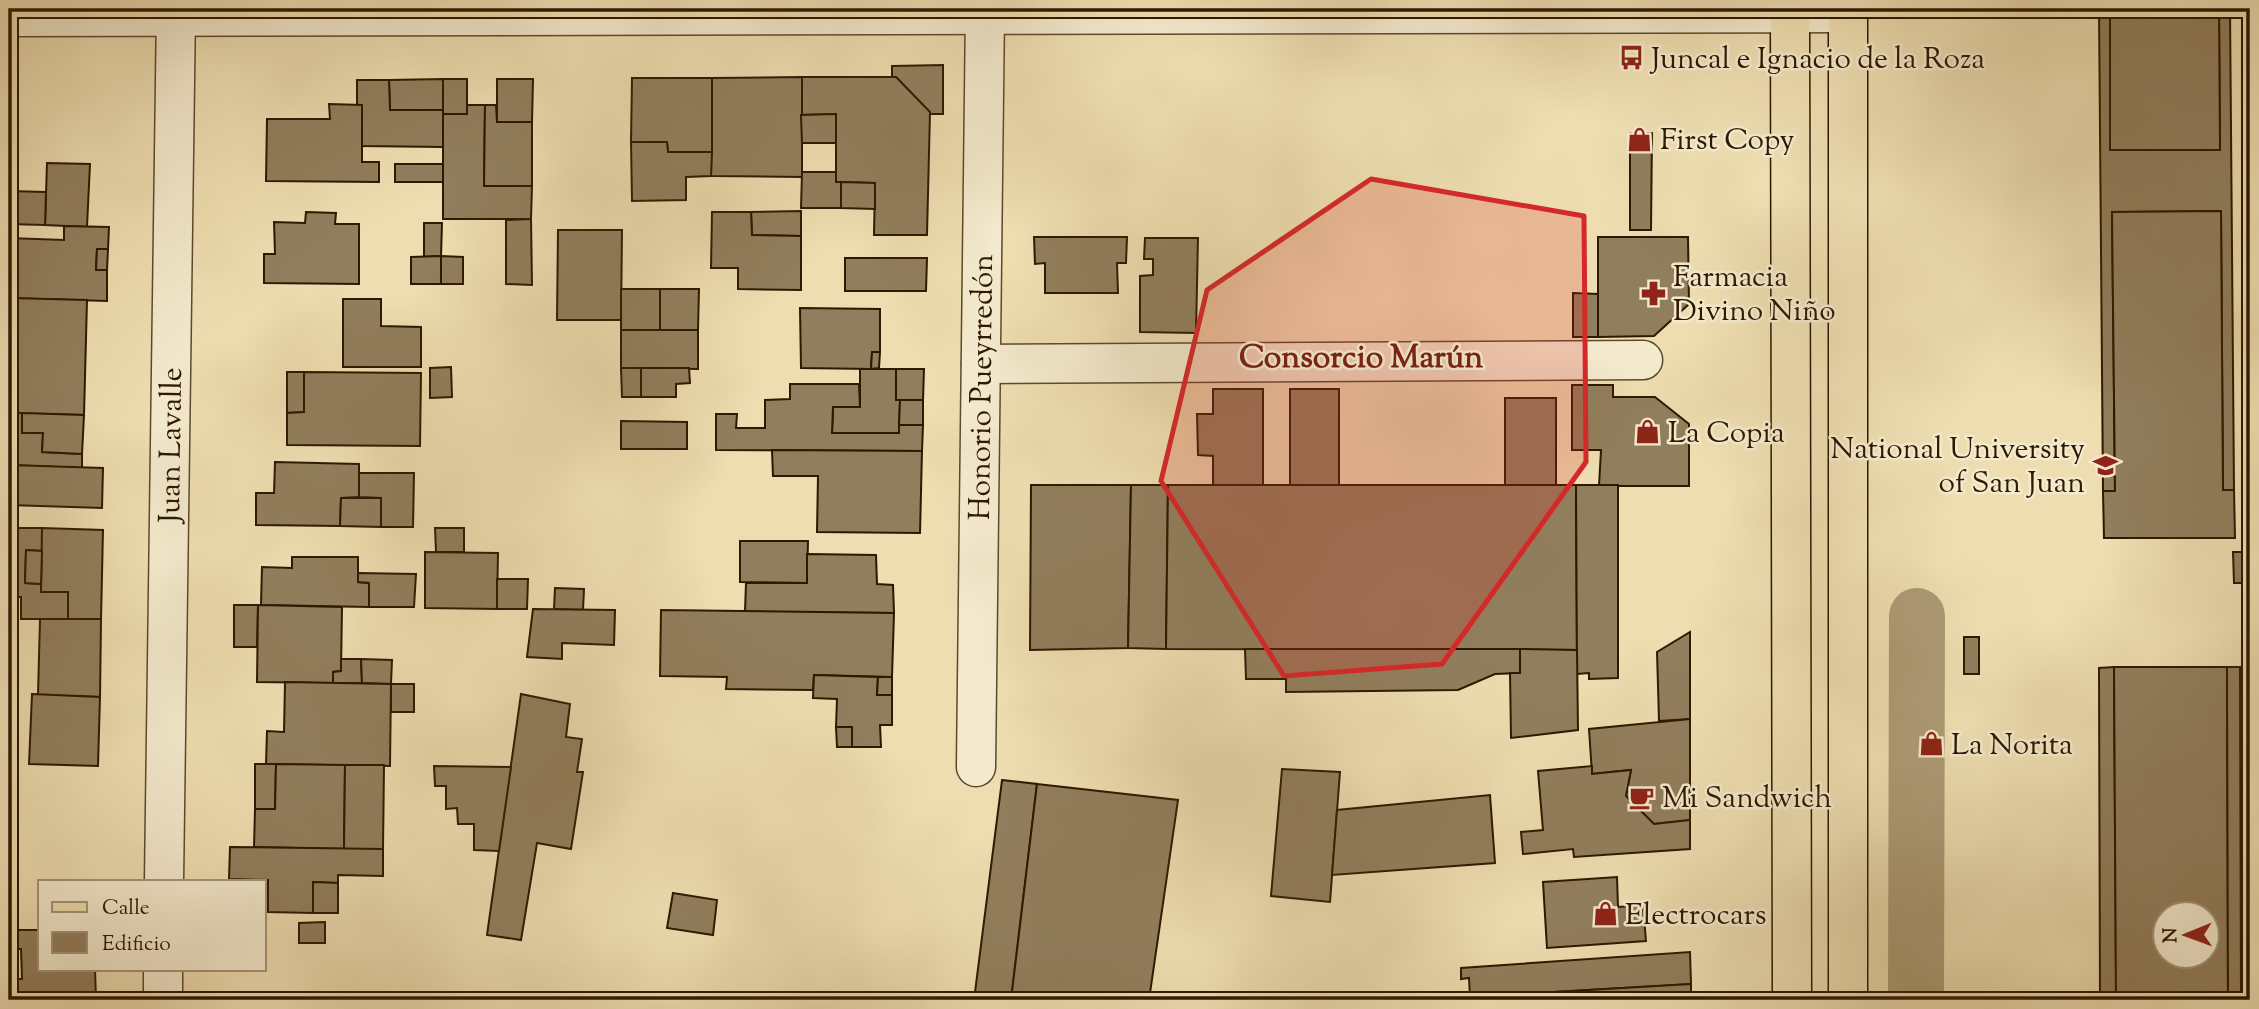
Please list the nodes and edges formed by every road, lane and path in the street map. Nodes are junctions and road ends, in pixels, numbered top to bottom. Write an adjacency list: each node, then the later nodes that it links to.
1 (1790, 11): 2 (street); 3 (street); 12 (main road)
2 (1848, 11): 13 (main road)
3 (985, 12): 4 (street); 7 (street, Honorio Pueyrredón)
4 (176, 13): 5 (street); 9 (street, Juan Lavalle)
5 (9, 17)
6 (1643, 360): 7 (street)
7 (981, 364): 8 (street, Honorio Pueyrredón)
8 (976, 767)
9 (164, 880)
10 (163, 970): 11 (street)
11 (163, 1000)
12 (1792, 1000)
13 (1849, 1000)

